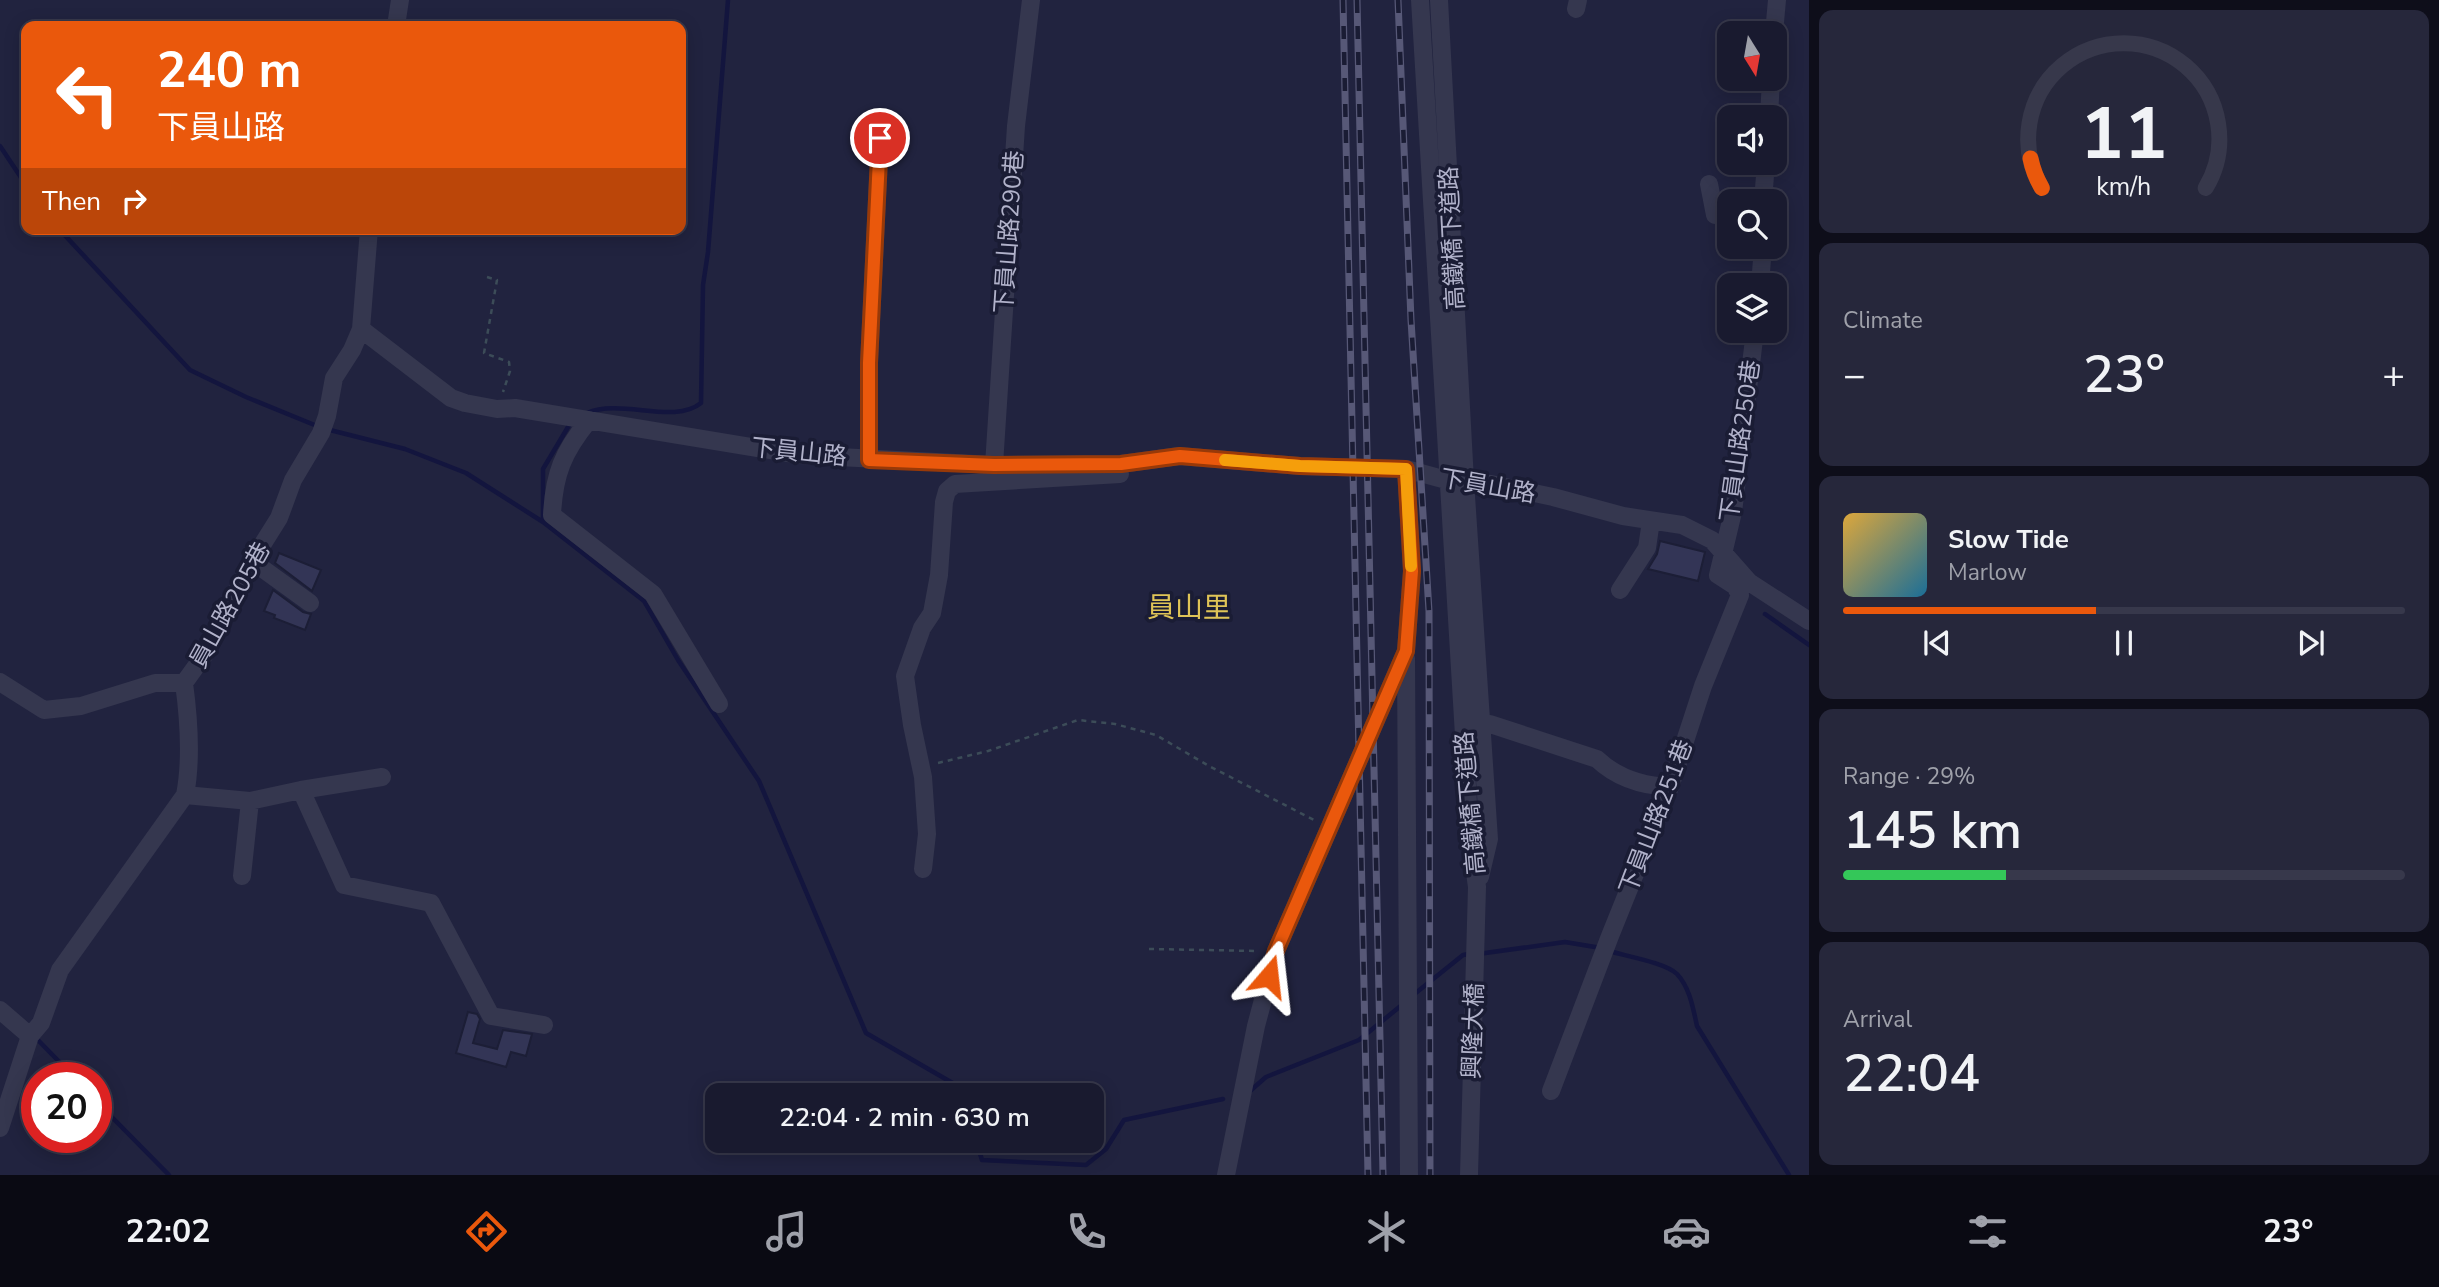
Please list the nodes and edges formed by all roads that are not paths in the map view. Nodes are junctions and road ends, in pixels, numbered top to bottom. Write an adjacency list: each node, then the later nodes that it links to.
1 (400, 0): 6 (street)
2 (1031, 0): 17 (street, 下員山路290巷)
3 (1420, 0): 19 (street, 高鐵橋下道路)
4 (1439, 0): 19 (street, 高鐵橋下道路)
5 (1777, 0): 7 (street)
6 (397, 21)
7 (1775, 21)
8 (880, 138): 16 (street)
9 (1709, 184): 10 (street)
10 (1717, 215)
11 (369, 235): 12 (street, 員山路205巷)
12 (361, 329): 14 (street, 下員山路); 22 (street, 員山路205巷)
13 (1754, 343): 21 (street, 下員山路250巷)
14 (589, 420): 16 (street, 下員山路); 29 (street)
15 (1180, 456): 17 (street, 下員山路); 18 (street, 下員山路); 36 (street)
16 (869, 460): 17 (street, 下員山路)
17 (994, 465)
18 (1406, 469): 19 (street, 下員山路); 26 (street)
19 (1457, 481): 20 (street, 下員山路); 38 (street, 高鐵橋下道路)
20 (1651, 521): 21 (street, 下員山路); 23 (street)
21 (1723, 550): 25 (street, 下員山路); 32 (street, 下員山路251巷)
22 (252, 561): 24 (street); 28 (street, 員山路205巷)
23 (1620, 590)
24 (310, 603)
25 (1809, 621)
26 (1406, 651): 44 (street); 45 (street)
27 (0, 682): 28 (street)
28 (184, 683): 34 (street, 員山路205巷)
29 (719, 704)
30 (1490, 724): 32 (street)
31 (383, 777): 33 (street)
32 (1670, 787): 42 (street, 下員山路251巷)
33 (302, 790): 35 (street); 40 (street)
34 (185, 795): 35 (street); 41 (street)
35 (250, 801): 37 (street)
36 (923, 869)
37 (242, 876)
38 (1477, 887): 46 (street, 興隆大橋)
39 (0, 1010): 41 (street)
40 (544, 1025)
41 (35, 1029): 43 (street)
42 (1551, 1091)
43 (0, 1128)
44 (1226, 1175)
45 (1409, 1175)
46 (1469, 1175)

